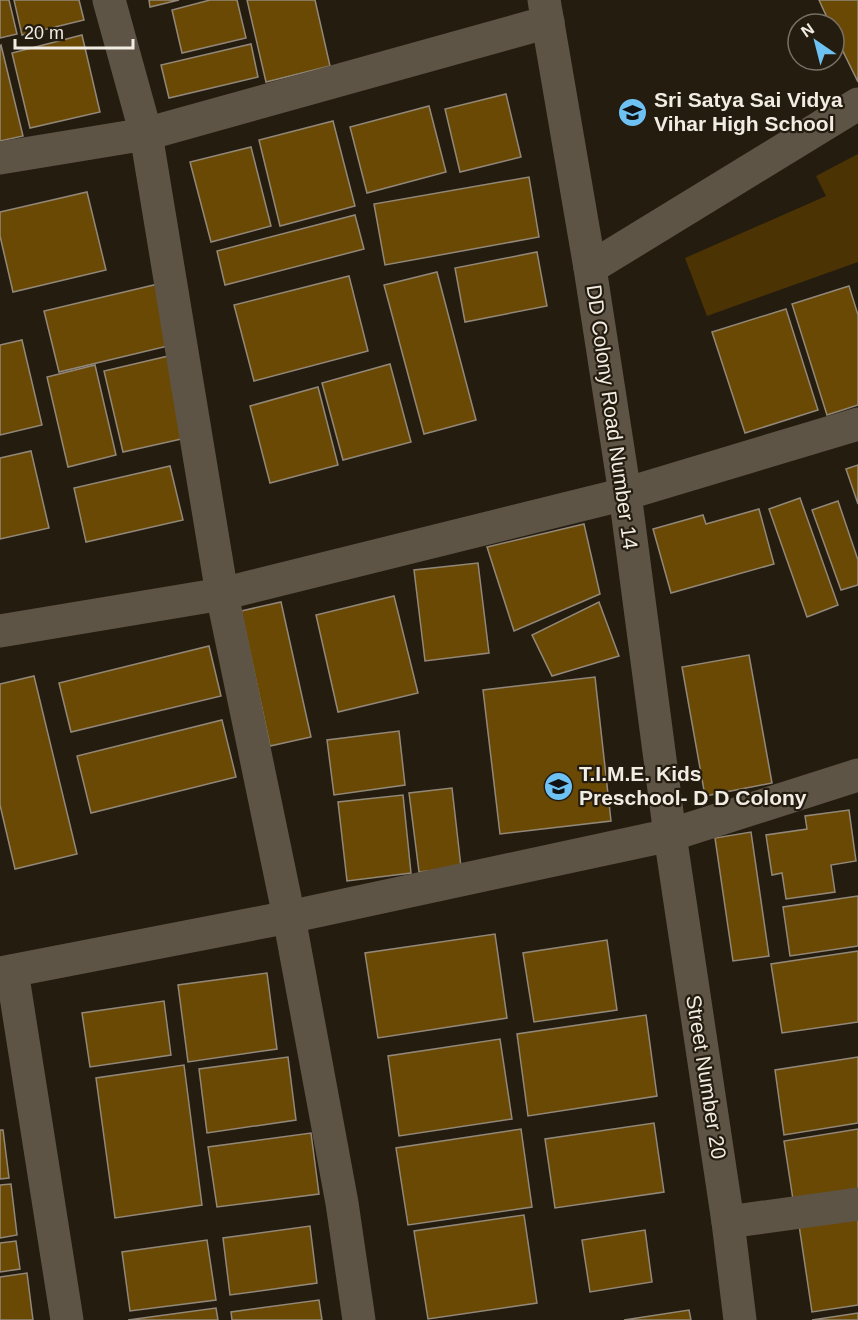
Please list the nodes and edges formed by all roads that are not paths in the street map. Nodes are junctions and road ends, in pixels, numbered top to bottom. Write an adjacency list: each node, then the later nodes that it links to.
1 (109, 0): 4 (street)
2 (546, 11): 4 (street); 6 (street, DD Colony Road Number 14)
3 (858, 104): 6 (street)
4 (146, 134): 5 (street); 9 (street)
5 (0, 158)
6 (590, 268): 8 (street, DD Colony Road Number 14)
7 (858, 424): 8 (street)
8 (625, 494): 9 (street); 12 (street, DD Colony Road Number 14)
9 (222, 594): 10 (street); 13 (street)
10 (0, 631)
11 (858, 775): 12 (street)
12 (670, 835): 13 (street); 16 (street, Street Number 20)
13 (289, 917): 14 (street); 18 (street)
14 (6, 972): 17 (street)
15 (858, 1204): 16 (street)
16 (728, 1222): 19 (street, Street Number 20)
17 (67, 1320)
18 (359, 1320)
19 (740, 1320)

